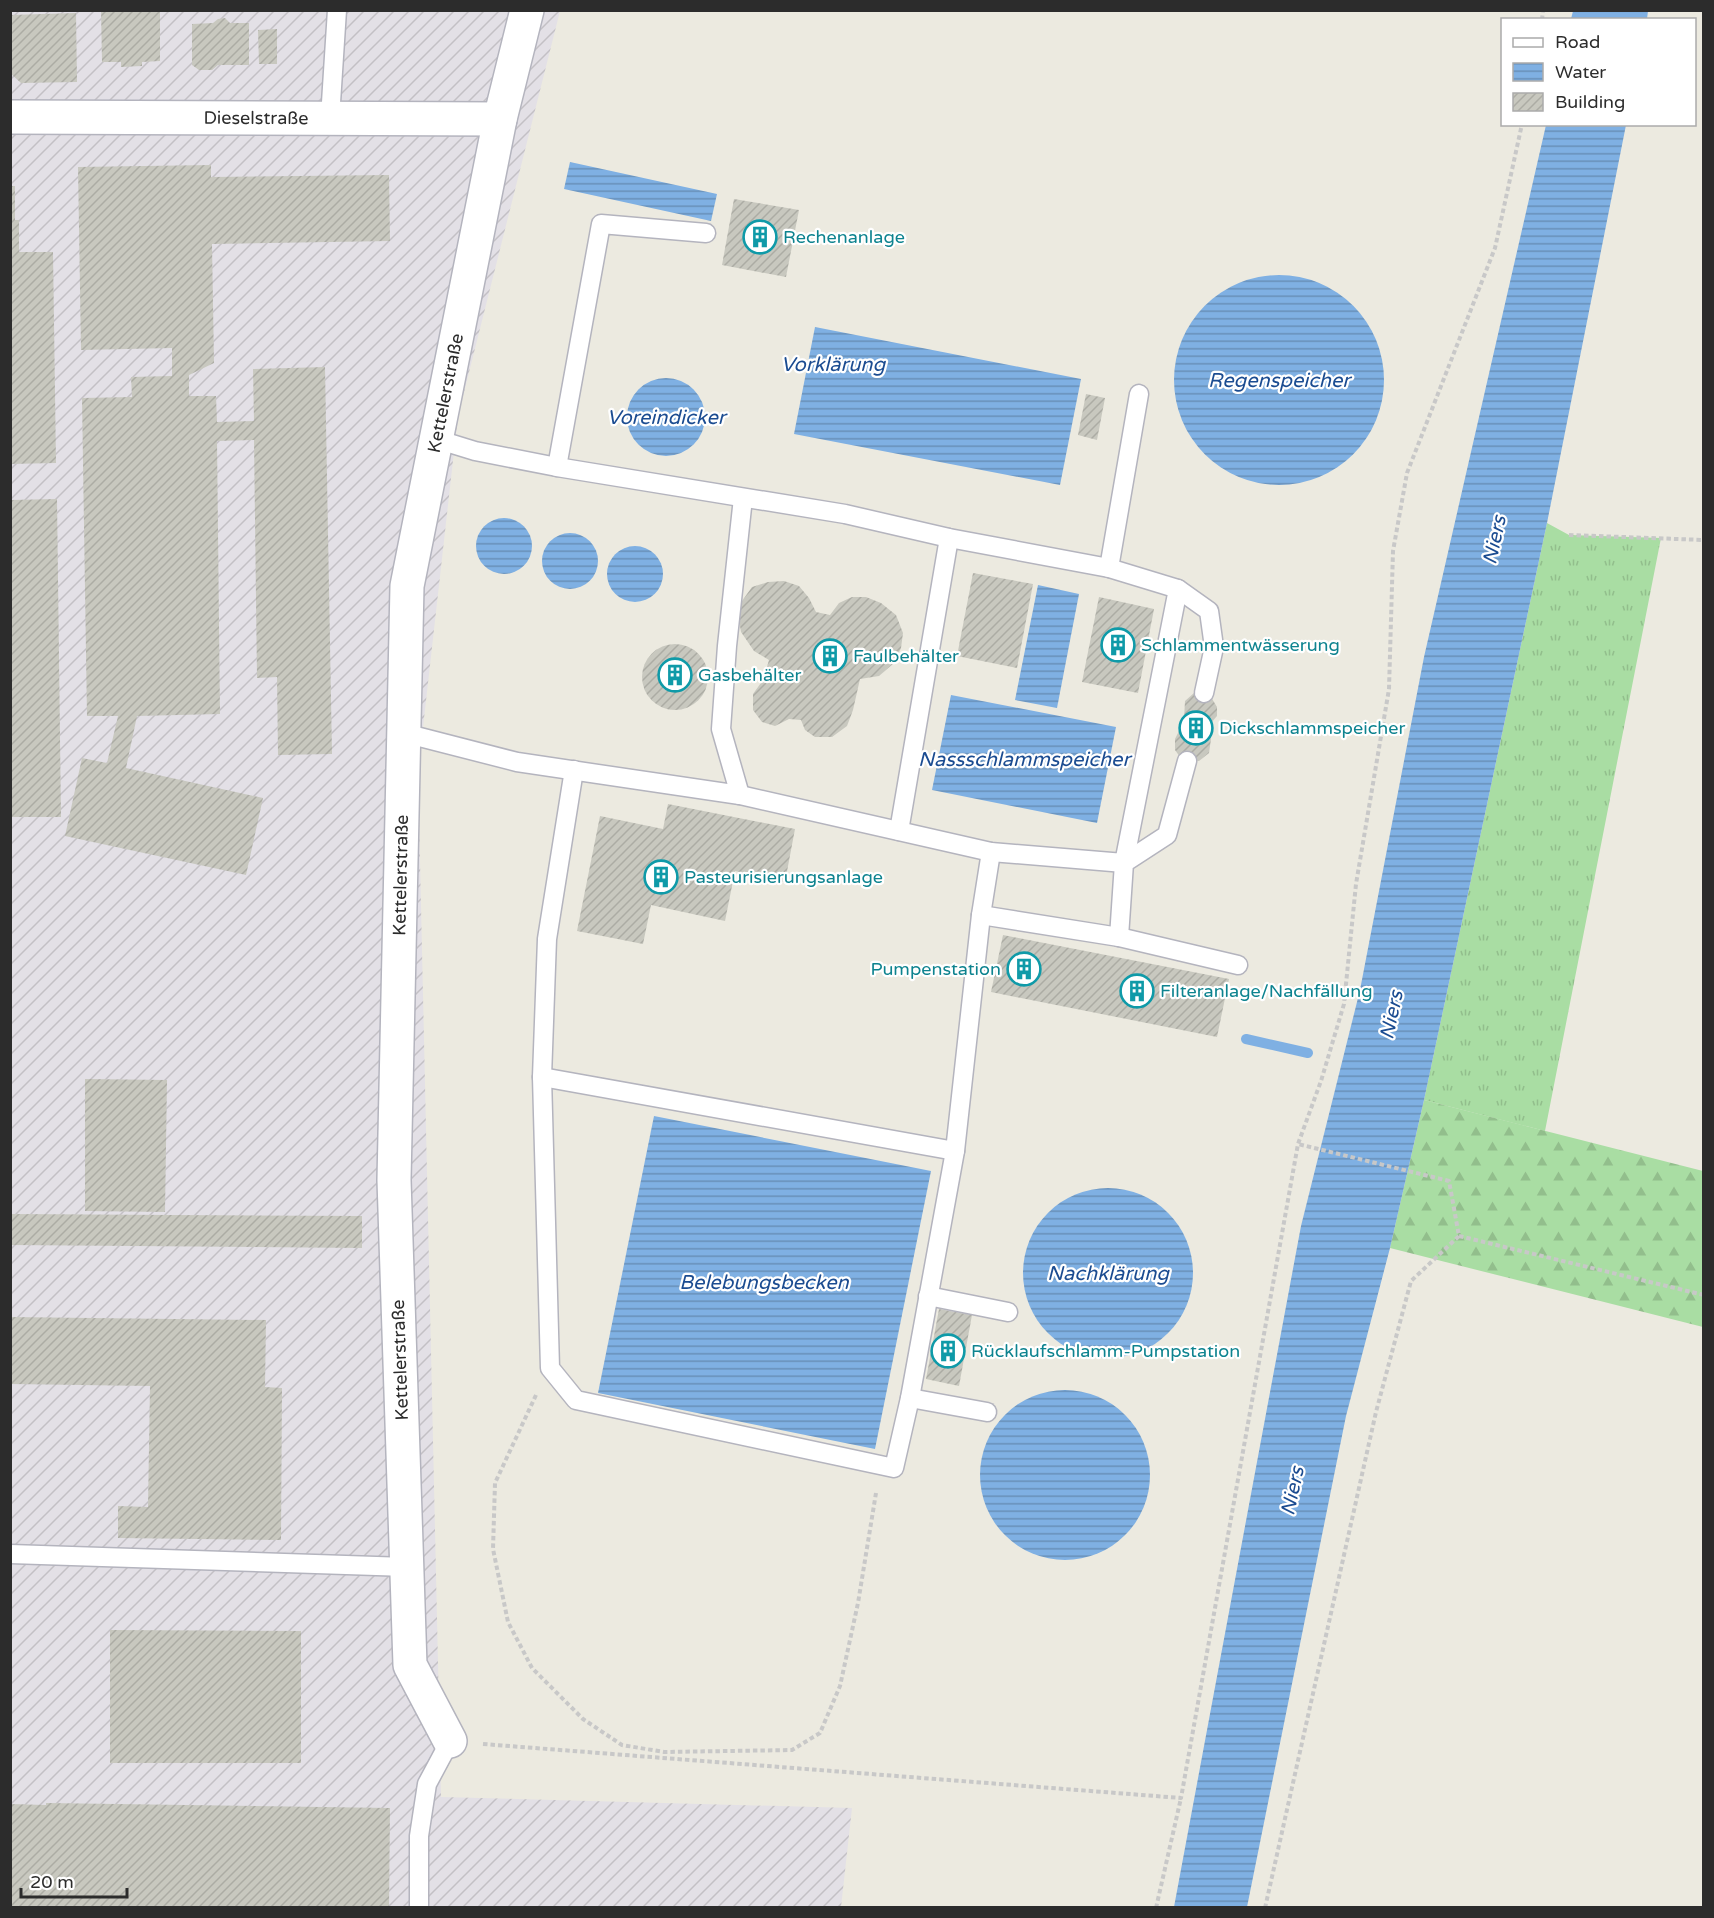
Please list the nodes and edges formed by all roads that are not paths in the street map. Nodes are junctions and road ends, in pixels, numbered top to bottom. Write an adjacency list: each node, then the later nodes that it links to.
1 (337, 10): 4 (lane)
2 (526, 10): 5 (street, Kettelerstraße)
3 (10, 117): 4 (street, Dieselstraße)
4 (330, 118): 5 (street, Dieselstraße)
5 (501, 119): 8 (street, Kettelerstraße)
6 (706, 232): 9 (lane)
7 (1139, 394): 12 (lane)
8 (436, 439): 9 (lane); 15 (street, Kettelerstraße)
9 (557, 467): 10 (lane)
10 (743, 498): 11 (lane); 18 (lane)
11 (949, 538): 12 (lane); 19 (lane)
12 (1109, 568): 13 (lane)
13 (1178, 589): 14 (lane); 21 (lane)
14 (1204, 693)
15 (404, 732): 17 (lane); 32 (street, Kettelerstraße)
16 (1187, 761): 21 (lane)
17 (574, 770): 18 (lane); 25 (lane)
18 (740, 795): 19 (lane)
19 (898, 831): 20 (lane)
20 (991, 852): 21 (lane); 22 (lane)
21 (1124, 863): 23 (lane)
22 (981, 915): 23 (lane); 26 (lane)
23 (1119, 937): 24 (lane)
24 (1238, 965)
25 (542, 1077): 26 (lane); 29 (lane)
26 (955, 1151): 27 (lane)
27 (928, 1296): 28 (lane); 29 (lane)
28 (1008, 1312)
29 (910, 1398): 30 (lane)
30 (987, 1412)
31 (10, 1554): 32 (lane)
32 (407, 1568): 33 (street, Kettelerstraße)
33 (450, 1741): 34 (lane)
34 (419, 1908)

